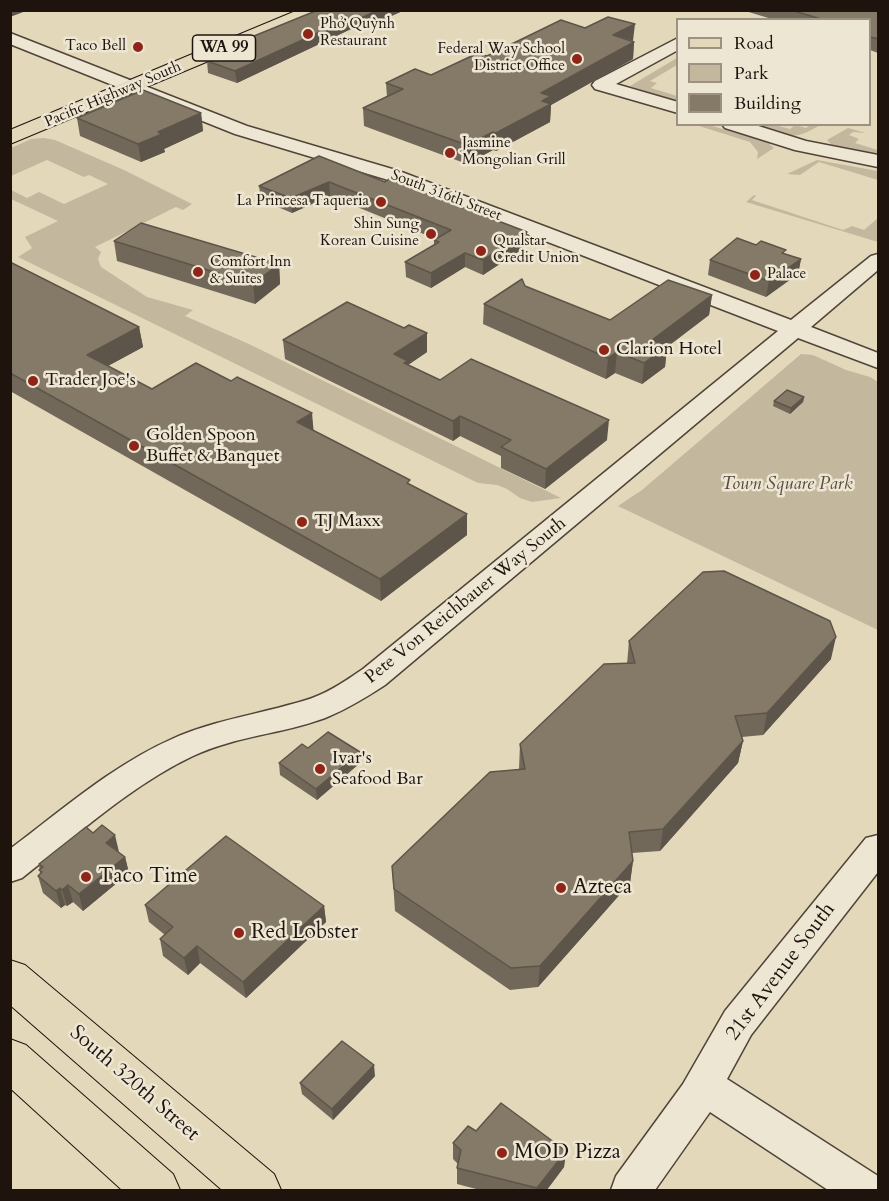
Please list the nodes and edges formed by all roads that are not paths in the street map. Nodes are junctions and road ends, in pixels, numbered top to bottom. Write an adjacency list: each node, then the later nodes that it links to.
1 (280, 10): 5 (main road, Pacific Highway South / WA 99)
2 (314, 11): 5 (main road, Pacific Highway South / WA 99)
3 (10, 38): 5 (street, South 316th Street)
4 (676, 44): 6 (street)
5 (125, 82): 7 (main road, Pacific Highway South / WA 99); 9 (main road, Pacific Highway South / WA 99); 12 (street, South 316th Street)
6 (676, 107)
7 (10, 121)
8 (737, 126): 10 (street)
9 (10, 138)
10 (879, 161)
11 (879, 260): 12 (street, Pete Von Reichbauer Way South)
12 (793, 329): 13 (street, South 316th Street); 15 (street, Pete Von Reichbauer Way South)
13 (879, 361)
14 (879, 848): 18 (street, 21st Avenue South)
15 (10, 868)
16 (10, 978): 20 (main road, South 320th Street)
17 (10, 1059): 19 (main road)
18 (704, 1086): 21 (street, 21st Avenue South); 22 (street)
19 (156, 1191)
20 (257, 1191)
21 (631, 1191)
22 (863, 1191)

